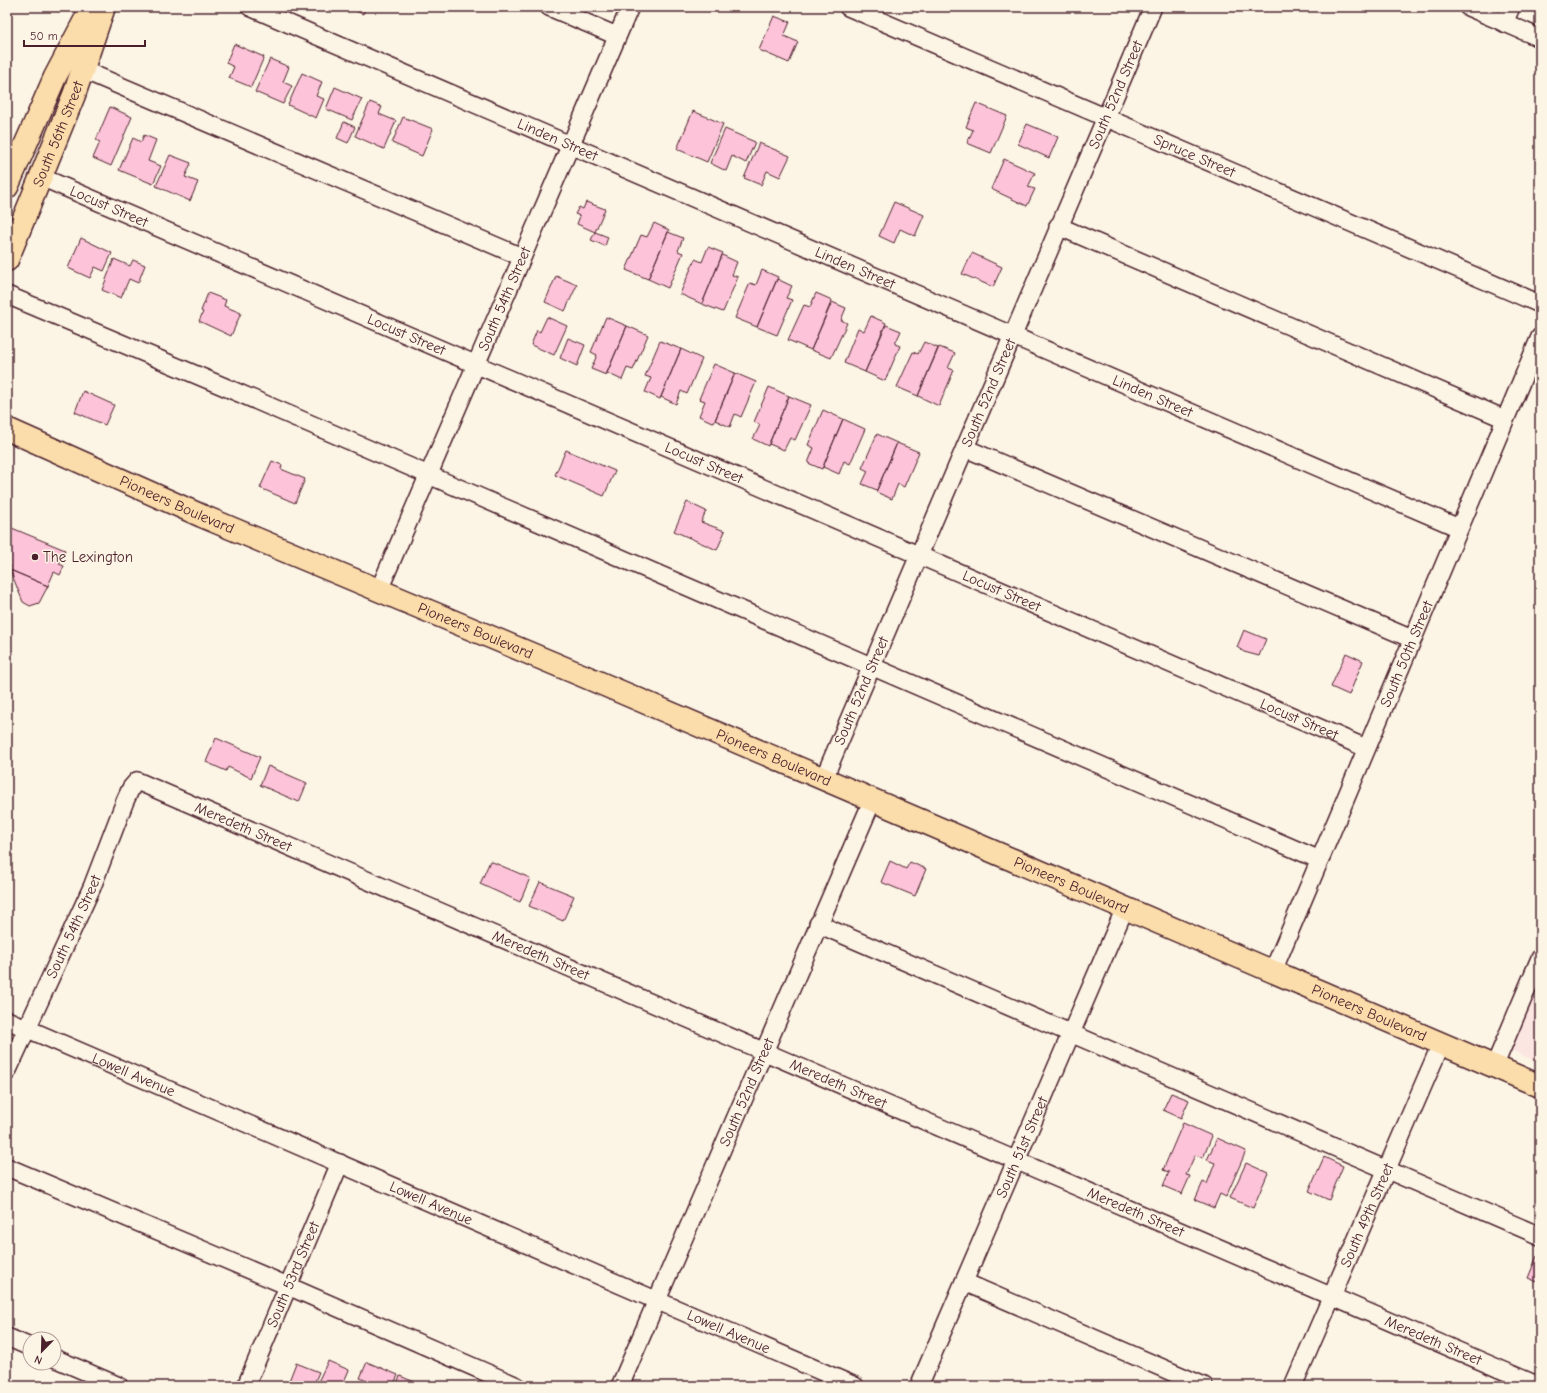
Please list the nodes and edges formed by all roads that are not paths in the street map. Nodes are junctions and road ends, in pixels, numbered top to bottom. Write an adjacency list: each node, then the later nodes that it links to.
1 (92, 7): 16 (main road, South 56th Street)
2 (104, 7): 13 (main road, South 56th Street)
3 (250, 7): 15 (street, Linden Street)
4 (549, 7): 11 (street)
5 (630, 7): 11 (street, South 54th Street)
6 (848, 7): 14 (street, Spruce Street)
7 (1153, 7): 14 (street, South 52nd Street)
8 (1468, 7): 10 (street)
9 (1510, 7): 10 (street)
10 (1504, 23): 12 (street)
11 (618, 36): 15 (street, South 54th Street)
12 (1540, 38)
13 (83, 70): 17 (main road, South 56th Street); 20 (street)
14 (1105, 117): 19 (street, South 52nd Street); 23 (street, Spruce Street)
15 (571, 145): 20 (street, South 54th Street); 24 (street, Linden Street)
16 (11, 165): 18 (main road, South 56th Street)
17 (41, 177): 21 (main road, South 56th Street); 26 (street, Locust Street)
18 (7, 187)
19 (1058, 226): 24 (street, South 52nd Street); 27 (street)
20 (522, 257): 26 (street, South 54th Street)
21 (7, 260)
22 (7, 295): 30 (street)
23 (1540, 304)
24 (1013, 335): 29 (street, South 52nd Street); 31 (street, Linden Street)
25 (1540, 337): 27 (street, South 50th Street)
26 (476, 365): 30 (street, South 54th Street); 32 (street, Locust Street)
27 (1505, 419): 31 (street, South 50th Street)
28 (7, 429): 33 (main road, Pioneers Boulevard)
29 (965, 448): 32 (street, South 52nd Street); 34 (street)
30 (429, 475): 33 (street, South 54th Street); 35 (street)
31 (1459, 528): 34 (street, South 50th Street)
32 (920, 556): 35 (street, South 52nd Street); 36 (street, Locust Street)
33 (379, 590): 37 (main road, Pioneers Boulevard)
34 (1412, 639): 36 (street, South 50th Street)
35 (873, 666): 37 (street, South 52nd Street); 40 (street)
36 (1366, 748): 40 (street, South 50th Street)
37 (824, 778): 39 (main road, Pioneers Boulevard)
38 (137, 781): 46 (street, South 54th Street); 49 (street, Meredeth Street)
39 (873, 799): 41 (main road, Pioneers Boulevard); 42 (street, South 52nd Street)
40 (1320, 860): 44 (street, South 50th Street)
41 (1125, 908): 44 (main road, Pioneers Boulevard); 47 (street, South 51st Street)
42 (818, 924): 47 (street); 49 (street, South 52nd Street)
43 (1540, 958): 50 (street)
44 (1273, 971): 48 (main road, Pioneers Boulevard)
45 (7, 1020): 46 (street, Lowell Avenue)
46 (26, 1028): 51 (street, South 54th Street); 54 (street, Lowell Avenue)
47 (1071, 1034): 53 (street, South 51st Street); 56 (street)
48 (1441, 1044): 50 (main road, Pioneers Boulevard); 56 (street, South 49th Street)
49 (764, 1051): 53 (street, Meredeth Street); 61 (street, South 52nd Street)
50 (1494, 1067): 52 (main road, Pioneers Boulevard)
51 (7, 1072)
52 (1540, 1086)
53 (1017, 1160): 58 (street, South 51st Street); 60 (street, Meredeth Street)
54 (340, 1163): 59 (street, South 53rd Street); 61 (street, Lowell Avenue)
55 (7, 1167): 59 (street)
56 (1386, 1170): 57 (street); 60 (street, South 49th Street)
57 (1540, 1236)
58 (964, 1282): 70 (street, South 51st Street); 71 (street)
59 (288, 1286): 66 (street, South 53rd Street); 67 (street)
60 (1332, 1296): 72 (street, South 49th Street); 73 (street, Meredeth Street)
61 (656, 1300): 68 (street, South 52nd Street); 69 (street, Lowell Avenue)
62 (7, 1337): 63 (street)
63 (22, 1344)
64 (62, 1361): 65 (street)
65 (119, 1386)
66 (246, 1386)
67 (517, 1386)
68 (620, 1386)
69 (855, 1386)
70 (919, 1386)
71 (1204, 1386)
72 (1293, 1386)
73 (1539, 1386)

